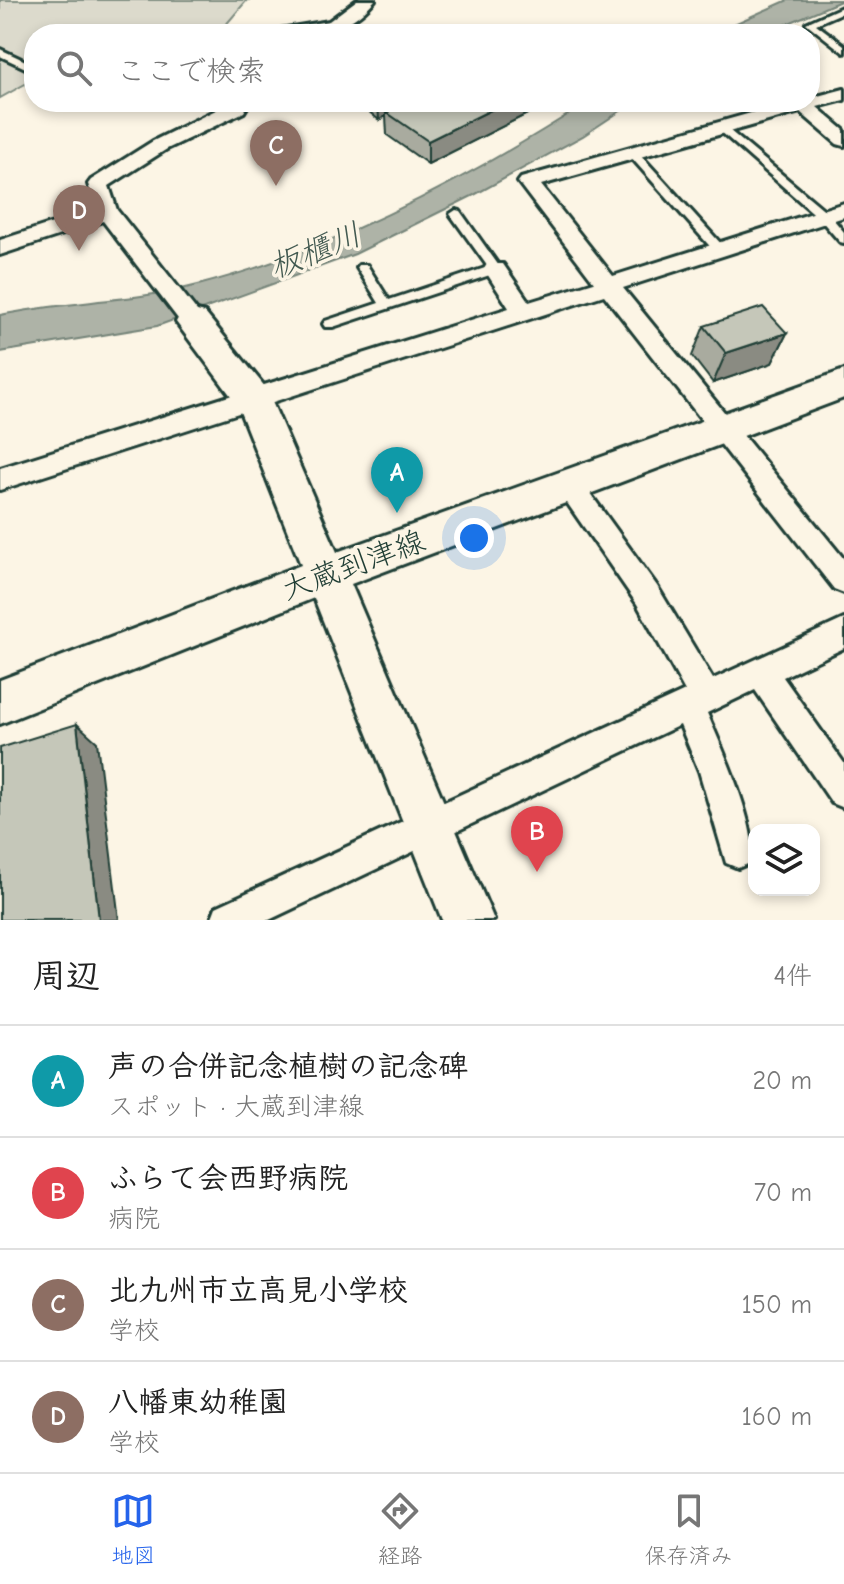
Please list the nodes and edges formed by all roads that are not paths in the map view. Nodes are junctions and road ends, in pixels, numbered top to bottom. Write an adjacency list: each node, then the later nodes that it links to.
1 (367, 0): 3 (street)
2 (844, 9): 4 (lane)
3 (335, 24)
4 (811, 24)
5 (820, 31): 6 (lane)
6 (844, 50)
7 (0, 52): 8 (lane)
8 (24, 64)
9 (844, 94): 10 (street)
10 (820, 100)
11 (225, 112): 17 (street)
12 (775, 112): 14 (street)
13 (811, 112): 15 (street)
14 (723, 128): 16 (street); 18 (lane)
15 (844, 140)
16 (633, 153): 22 (lane); 25 (street)
17 (107, 212): 21 (street); 28 (street)
18 (834, 213): 20 (lane); 22 (street)
19 (456, 214): 24 (lane)
20 (844, 239)
21 (0, 248)
22 (719, 249): 25 (street)
23 (363, 268): 26 (lane)
24 (495, 269): 26 (lane); 27 (street)
25 (610, 283): 27 (street); 32 (street)
26 (386, 305): 29 (lane)
27 (523, 311): 31 (street)
28 (193, 322): 31 (main road)
29 (329, 324)
30 (844, 384): 32 (main road, 大蔵到津線)
31 (253, 398): 33 (street); 35 (main road)
32 (722, 431): 34 (main road, 大蔵到津線); 36 (street)
33 (0, 479)
34 (570, 486): 35 (main road, 大蔵到津線); 39 (street)
35 (327, 574): 40 (main road, 大蔵到津線); 42 (main road)
36 (844, 580)
37 (844, 633): 38 (street)
38 (761, 672): 39 (street); 41 (street)
39 (697, 701): 42 (street); 43 (street)
40 (0, 702)
41 (844, 791)
42 (429, 825): 44 (street); 45 (main road)
43 (738, 851)
44 (229, 920)
45 (468, 920)

